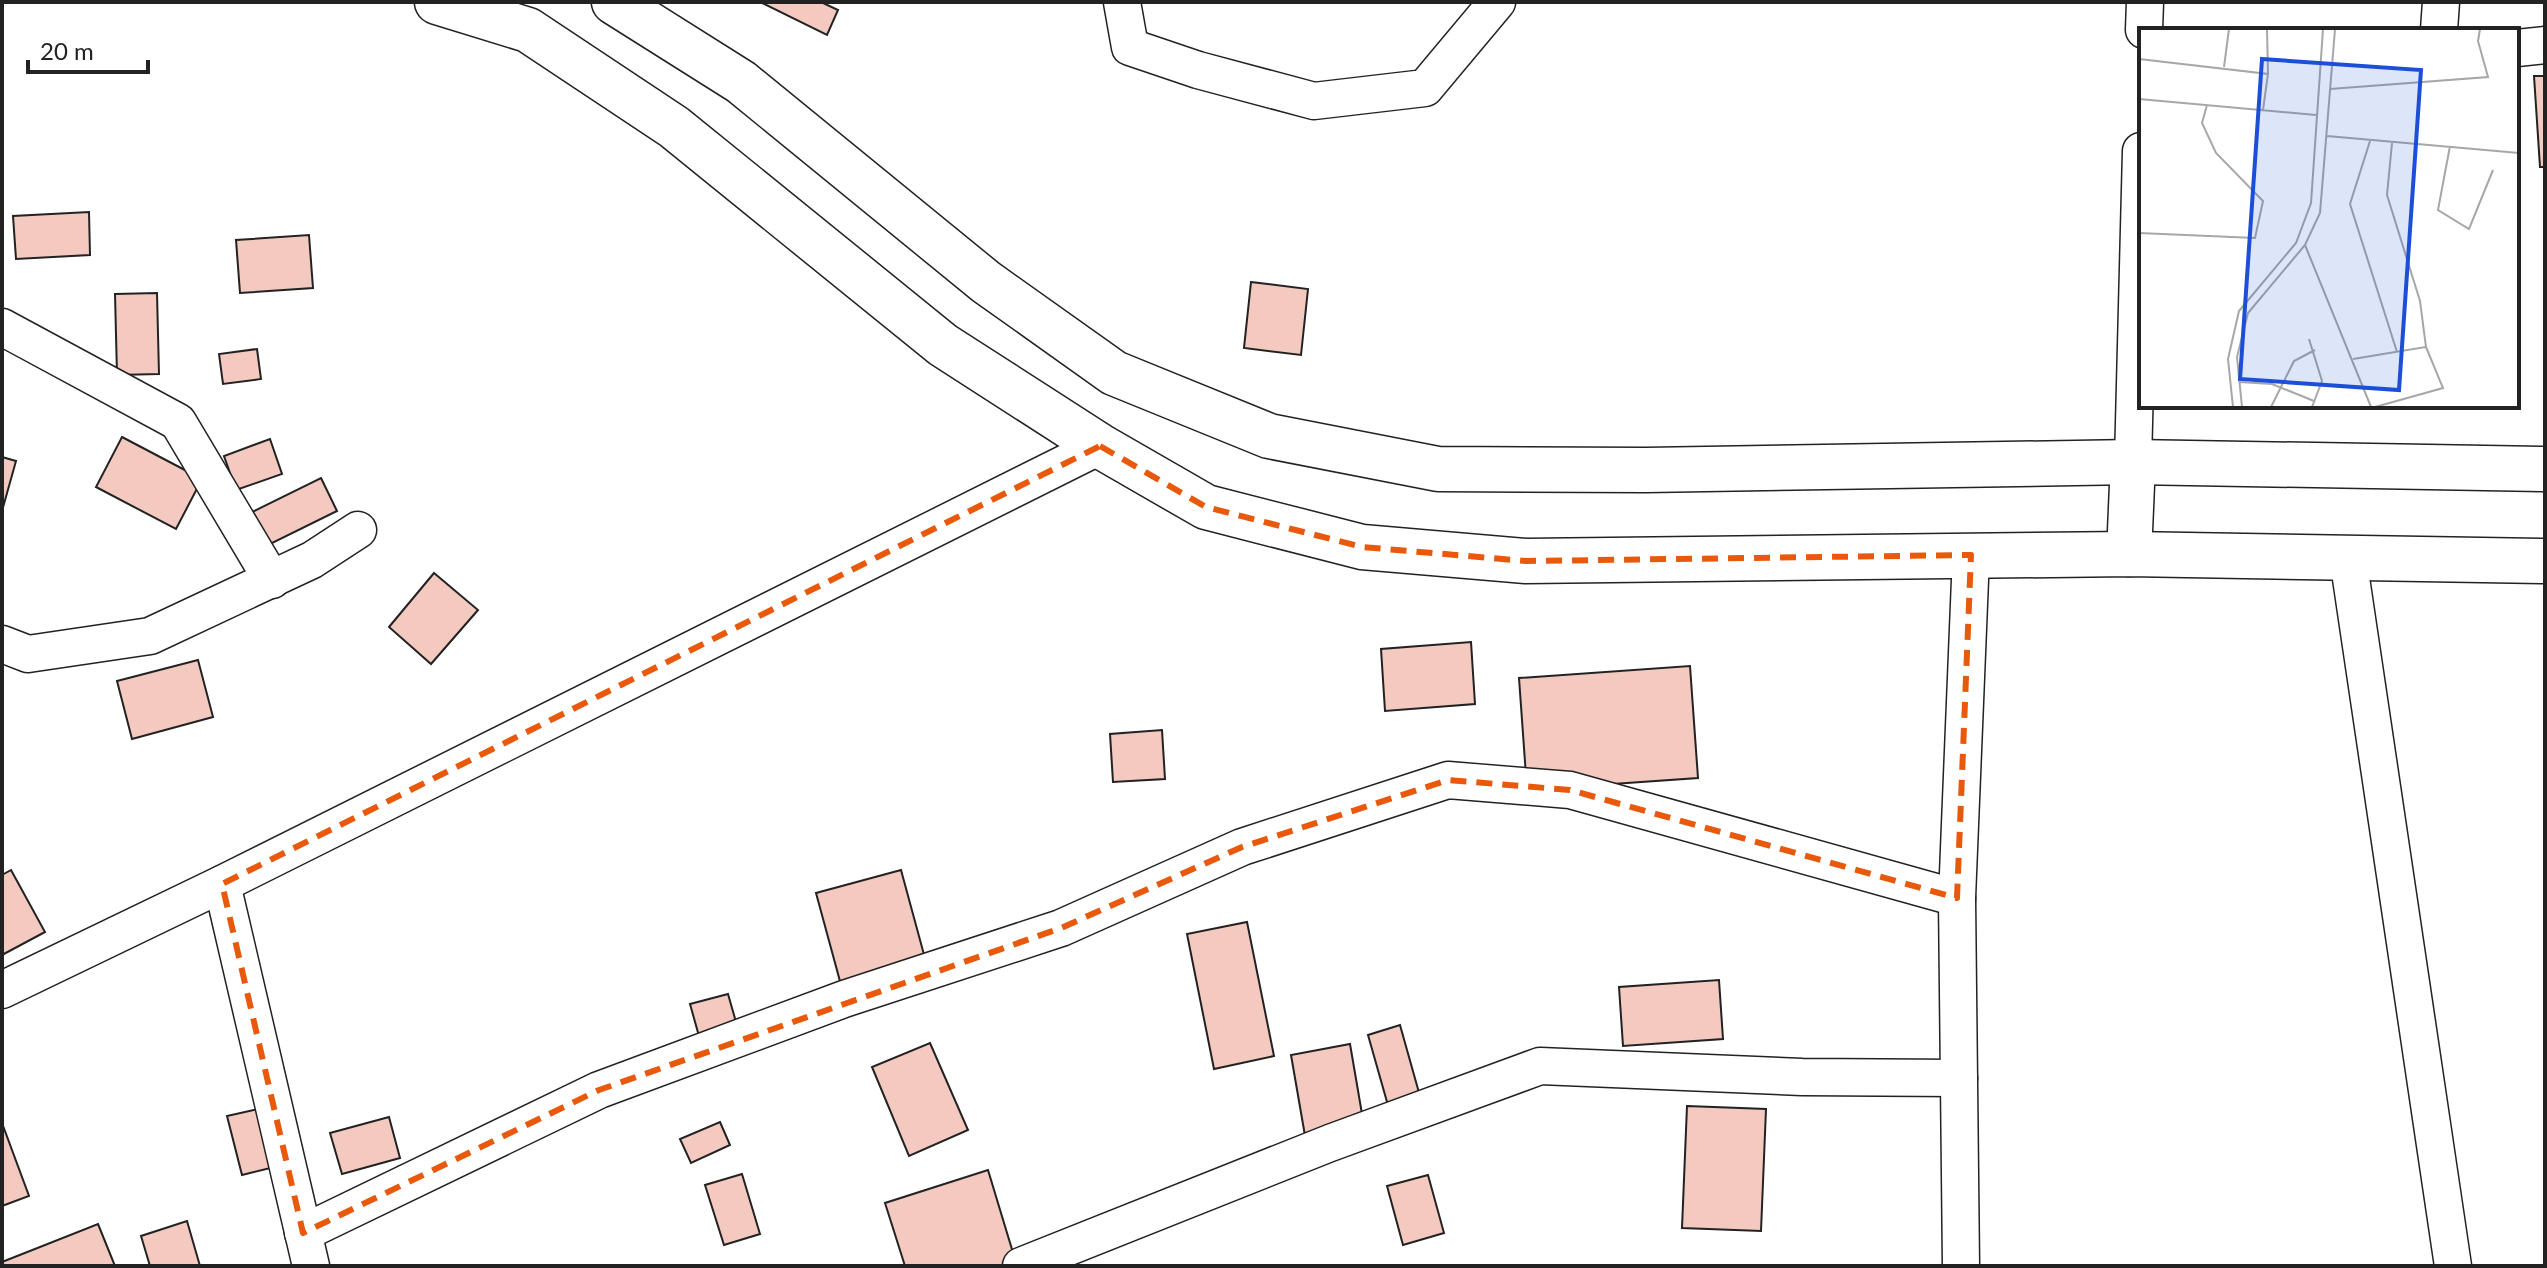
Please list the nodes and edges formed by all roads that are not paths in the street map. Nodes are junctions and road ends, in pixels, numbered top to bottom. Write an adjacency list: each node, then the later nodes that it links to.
1 (437, 2): 13 (main road)
2 (614, 2): 14 (main road)
3 (1122, 2): 4 (street)
4 (1497, 2)
5 (2145, 2): 7 (street)
6 (2441, 2): 8 (street)
7 (2144, 28)
8 (2439, 28)
9 (2545, 45): 10 (street)
10 (2519, 48)
11 (2139, 229): 14 (street)
12 (2, 327): 21 (street)
13 (1100, 446): 18 (main road); 23 (street)
14 (2133, 462): 15 (main road); 17 (main road)
15 (2545, 469)
16 (358, 530): 21 (street)
17 (2129, 554): 18 (main road); 19 (main road)
18 (1971, 555): 24 (street)
19 (2348, 558): 20 (main road); 30 (street)
20 (2545, 561)
21 (272, 580): 22 (street)
22 (2, 644)
23 (222, 884): 25 (street); 27 (street)
24 (1957, 898): 26 (street); 27 (street)
25 (2, 990)
26 (1959, 1078): 28 (street); 29 (street)
27 (307, 1250)
28 (1021, 1266)
29 (1961, 1266)
30 (2453, 1266)

